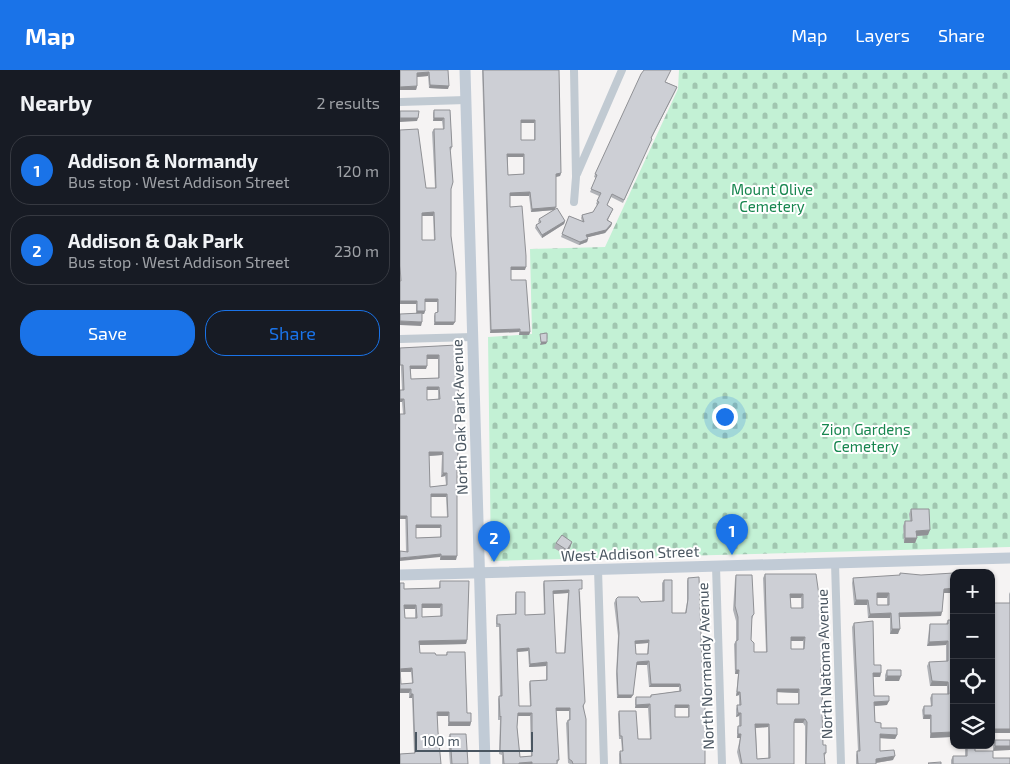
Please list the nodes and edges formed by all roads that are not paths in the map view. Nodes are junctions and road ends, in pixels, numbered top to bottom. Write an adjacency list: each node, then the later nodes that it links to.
1 (465, 70): 4 (street, North Oak Park Avenue)
2 (574, 70): 6 (street)
3 (622, 70): 6 (street)
4 (466, 100): 5 (street); 8 (street, North Oak Park Avenue)
5 (400, 102)
6 (576, 177): 7 (street)
7 (574, 202)
8 (473, 337): 9 (street); 14 (street, North Oak Park Avenue)
9 (400, 338)
10 (1010, 558): 11 (street, West Addison Street)
11 (836, 563): 12 (street, West Addison Street); 19 (street, North Natoma Avenue)
12 (716, 566): 13 (street, West Addison Street); 18 (street, North Normandy Avenue)
13 (598, 569): 14 (street, West Addison Street); 17 (street)
14 (480, 573): 15 (street, West Addison Street); 16 (street, North Oak Park Avenue)
15 (400, 575)
16 (485, 764)
17 (604, 764)
18 (722, 764)
19 (841, 764)

